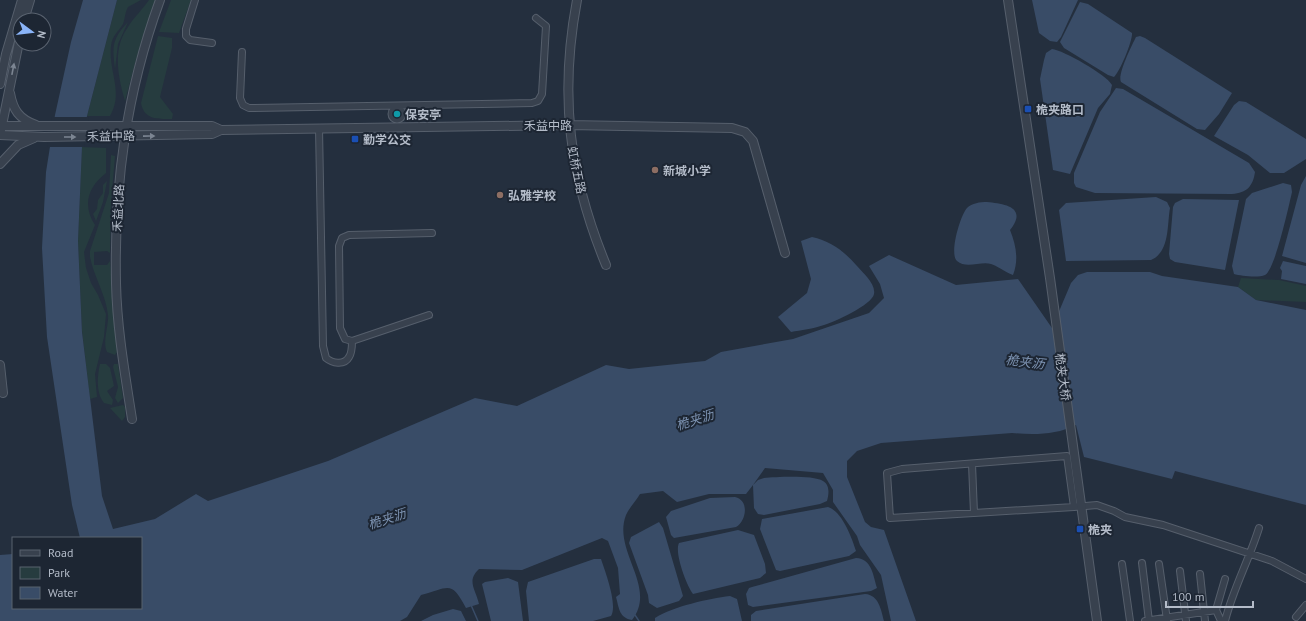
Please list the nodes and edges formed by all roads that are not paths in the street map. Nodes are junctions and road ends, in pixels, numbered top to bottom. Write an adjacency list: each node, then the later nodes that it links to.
1 (22, 0): 12 (street)
2 (30, 0): 7 (street)
3 (160, 0): 18 (street, 禾益北路)
4 (195, 0): 9 (street)
5 (577, 0): 16 (street, 虹桥五路)
6 (1008, 0): 35 (street, 桅夹大桥)
7 (26, 12)
8 (536, 18): 14 (street)
9 (212, 43)
10 (17, 52): 13 (street, one-way to 10)
11 (242, 52): 14 (street)
12 (0, 83)
13 (10, 84): 17 (street); 19 (street)
14 (398, 106): 15 (street)
15 (397, 123): 16 (street, 禾益中路); 20 (street, 禾益中路)
16 (569, 125): 27 (street, 禾益中路); 28 (street, 虹桥五路)
17 (1, 126): 19 (street, 禾益中路); 22 (street)
18 (125, 126): 19 (street, 禾益中路); 21 (street, 禾益中路); 23 (street, 禾益北路)
19 (44, 127)
20 (319, 128): 21 (street, 禾益中路); 30 (street)
21 (221, 130): 23 (street, 禾益中路, one-way to 21)
22 (0, 136): 24 (street, 禾益中路)
23 (124, 136): 24 (street, 禾益中路, one-way to 23); 33 (street, 禾益北路)
24 (44, 137): 25 (street)
25 (0, 164)
26 (432, 233): 30 (street)
27 (785, 253)
28 (606, 265)
29 (429, 314): 30 (street)
30 (352, 341)
31 (0, 365): 32 (street)
32 (4, 393)
33 (132, 419)
34 (972, 464): 35 (street); 36 (street); 36 (street)
35 (1077, 506): 36 (street); 38 (street); 52 (street, 桅夹大桥)
36 (974, 513)
37 (1259, 528): 38 (street)
38 (1251, 554): 45 (street); 57 (street)
39 (1142, 563): 54 (street)
40 (1122, 564): 53 (street)
41 (1159, 564): 51 (street)
42 (1180, 571): 50 (street)
43 (1200, 574): 48 (street)
44 (1225, 579): 47 (street)
45 (1306, 579)
46 (1306, 606): 49 (street)
47 (1216, 610): 48 (street); 56 (street)
48 (1204, 612): 50 (street); 55 (street)
49 (1296, 617)
50 (1186, 618): 51 (street)
51 (1167, 619): 54 (street)
52 (1097, 621)
53 (1130, 621)
54 (1148, 621)
55 (1205, 621)
56 (1221, 621)
57 (1225, 621)

